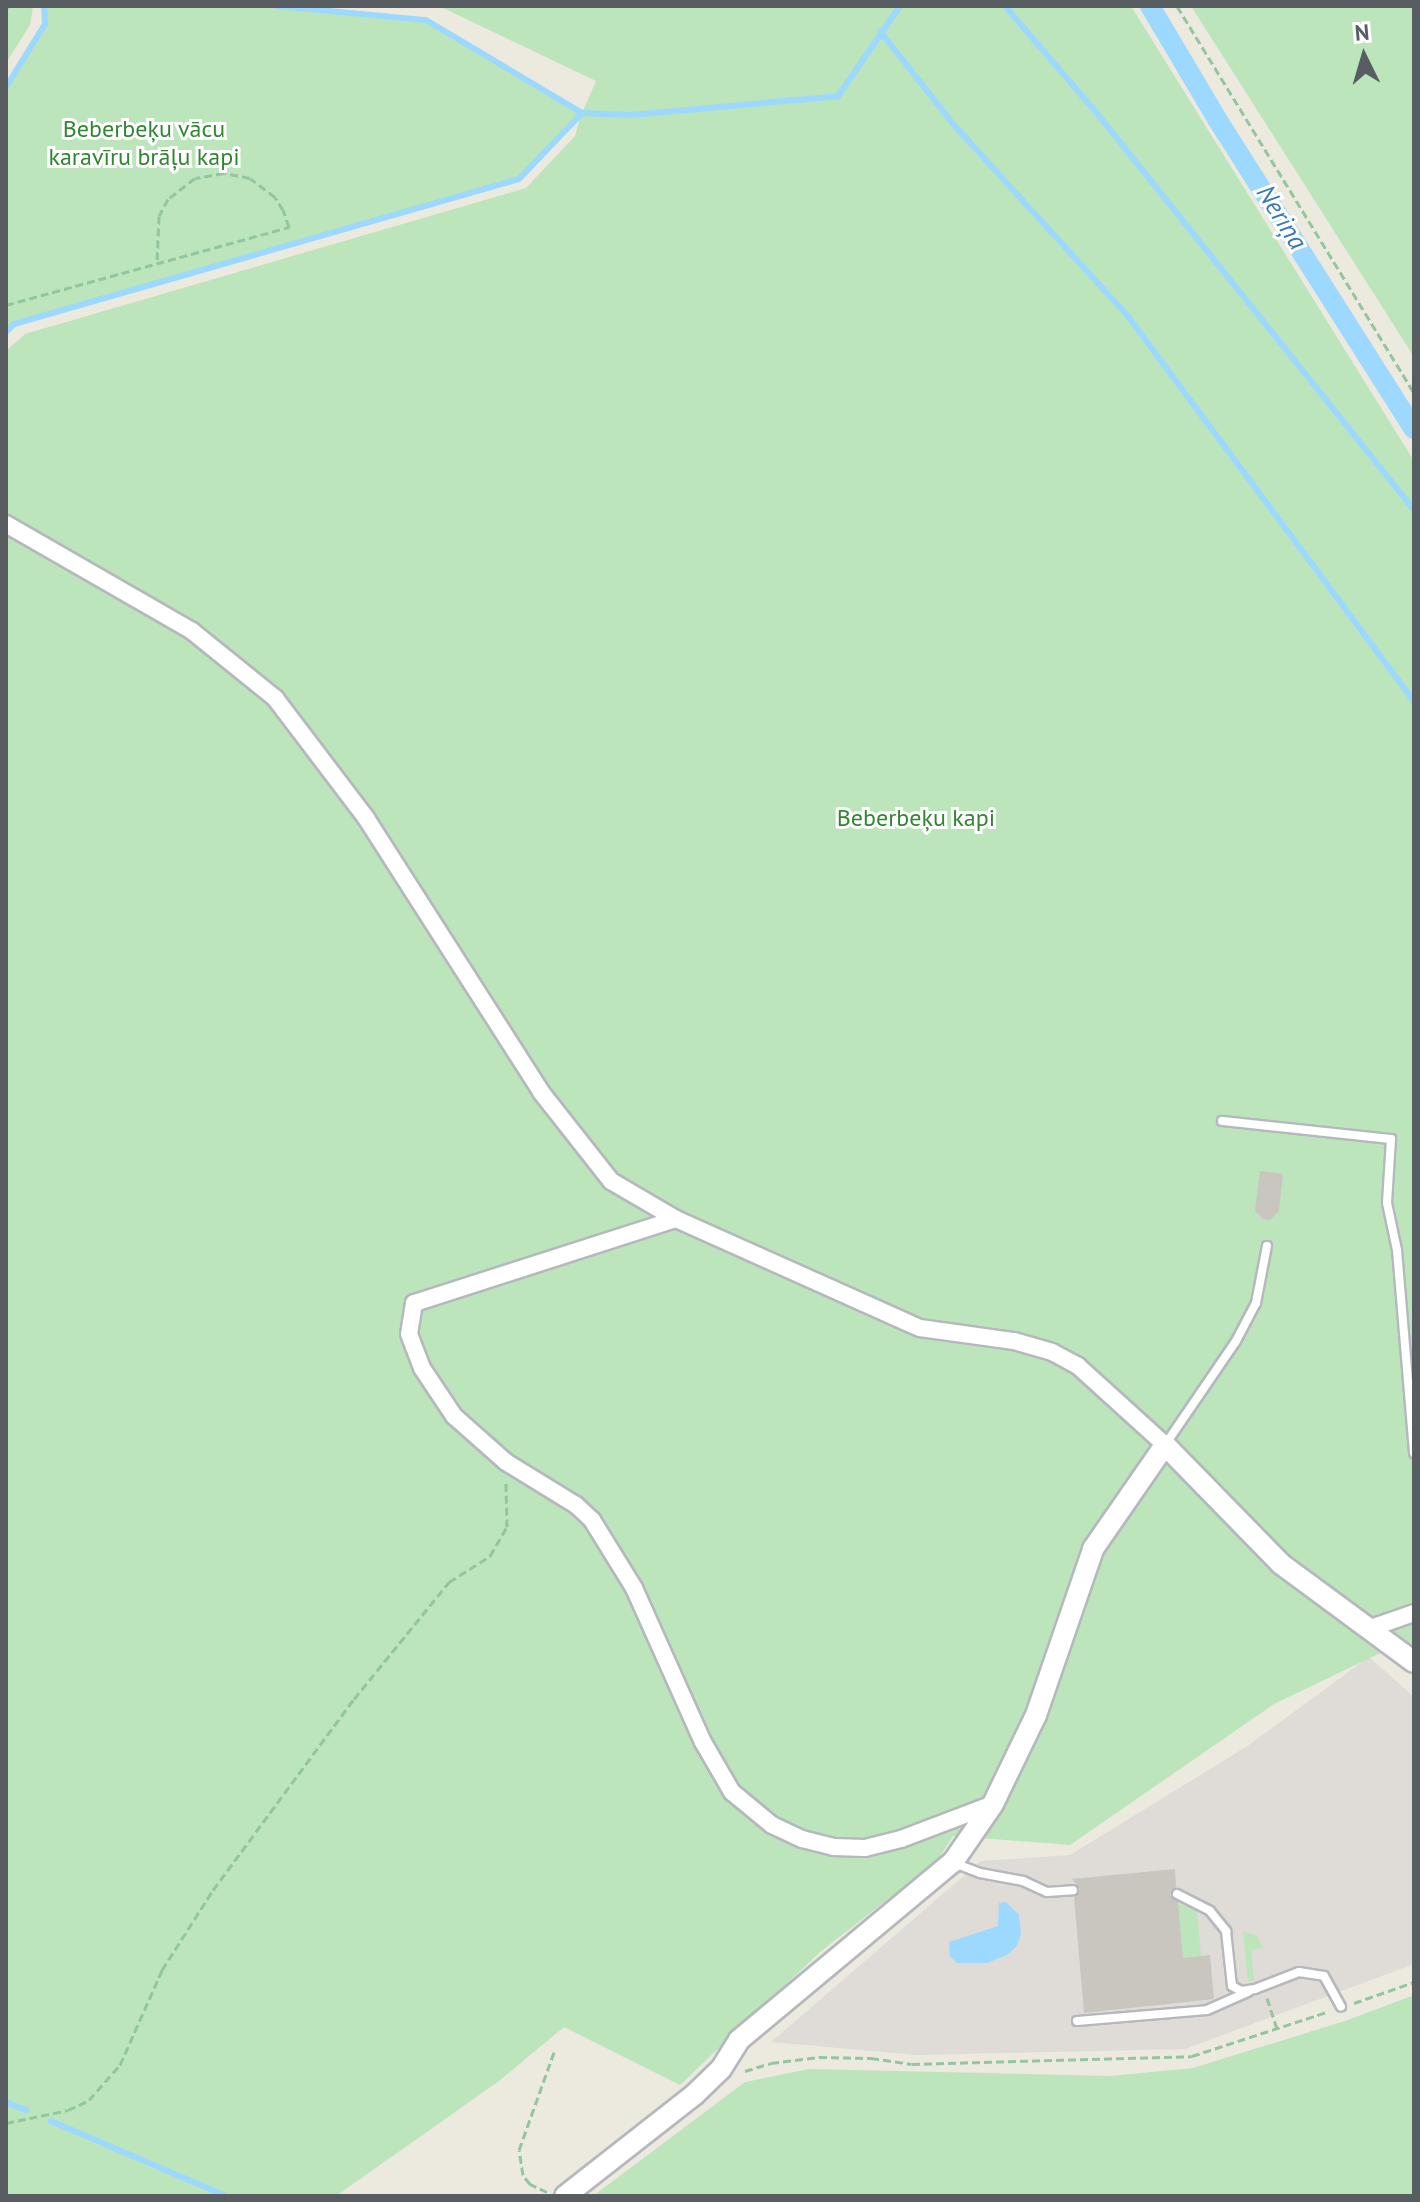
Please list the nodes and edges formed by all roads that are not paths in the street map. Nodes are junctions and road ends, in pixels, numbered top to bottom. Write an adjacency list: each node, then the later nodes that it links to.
1 (6, 524): 3 (street)
2 (1222, 1121): 6 (lane)
3 (676, 1219): 5 (street); 10 (street)
4 (1267, 1246): 5 (lane)
5 (1165, 1445): 8 (street); 10 (street)
6 (1414, 1453)
7 (1414, 1613): 8 (street)
8 (1368, 1629): 9 (street)
9 (1414, 1662)
10 (993, 1804): 11 (street)
11 (953, 1862): 12 (lane); 17 (street)
12 (1073, 1890)
13 (1177, 1894): 14 (lane)
14 (1259, 1988): 15 (lane); 16 (lane)
15 (1341, 2007)
16 (1077, 2021)
17 (566, 2196)

